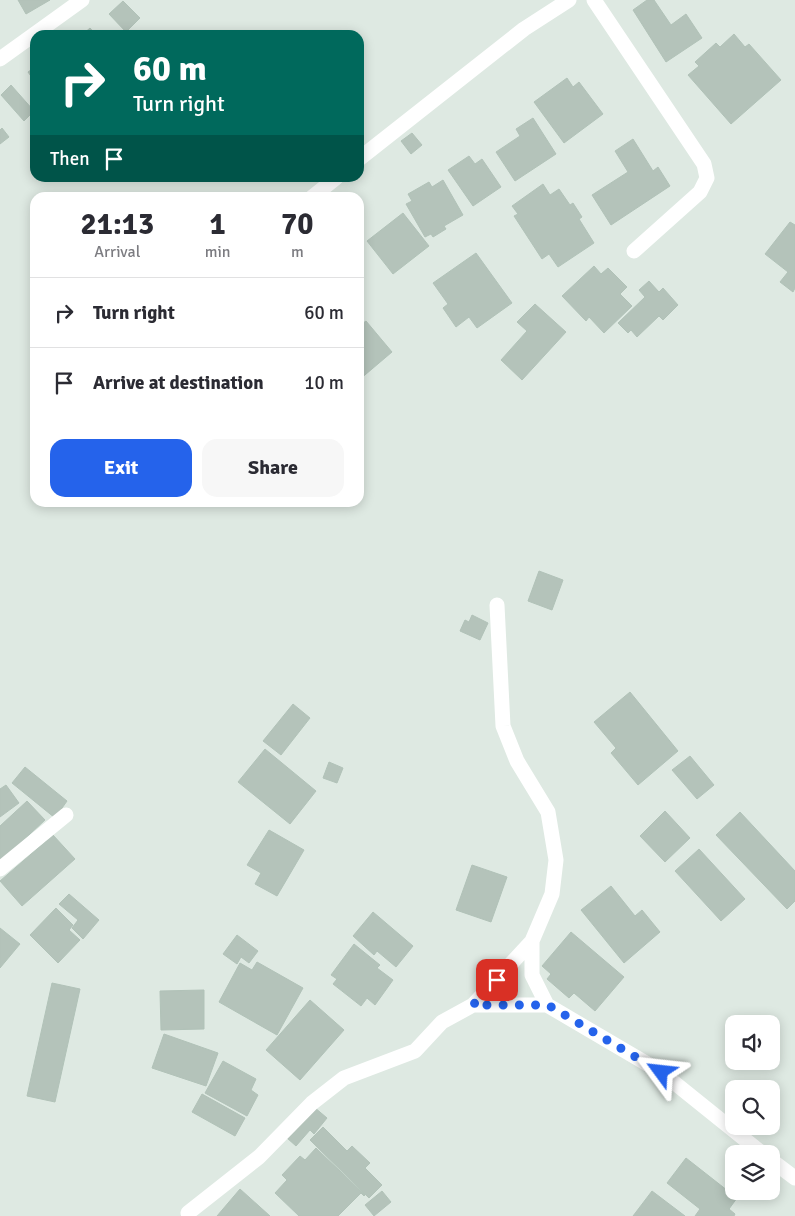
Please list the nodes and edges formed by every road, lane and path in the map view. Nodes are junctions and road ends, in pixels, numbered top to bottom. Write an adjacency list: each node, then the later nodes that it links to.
1 (82, 0): 4 (street)
2 (569, 0): 7 (street)
3 (594, 0): 10 (street)
4 (40, 30)
5 (30, 37): 6 (street)
6 (0, 59)
7 (364, 155)
8 (331, 182): 9 (street)
9 (318, 192)
10 (634, 251)
11 (497, 605): 14 (street)
12 (66, 816): 13 (street)
13 (0, 869)
14 (532, 941): 15 (street); 16 (street)
15 (473, 1005): 16 (street); 20 (street)
16 (548, 1005): 17 (street)
17 (752, 1145)
18 (780, 1167): 19 (street)
19 (795, 1178)
20 (188, 1213)

